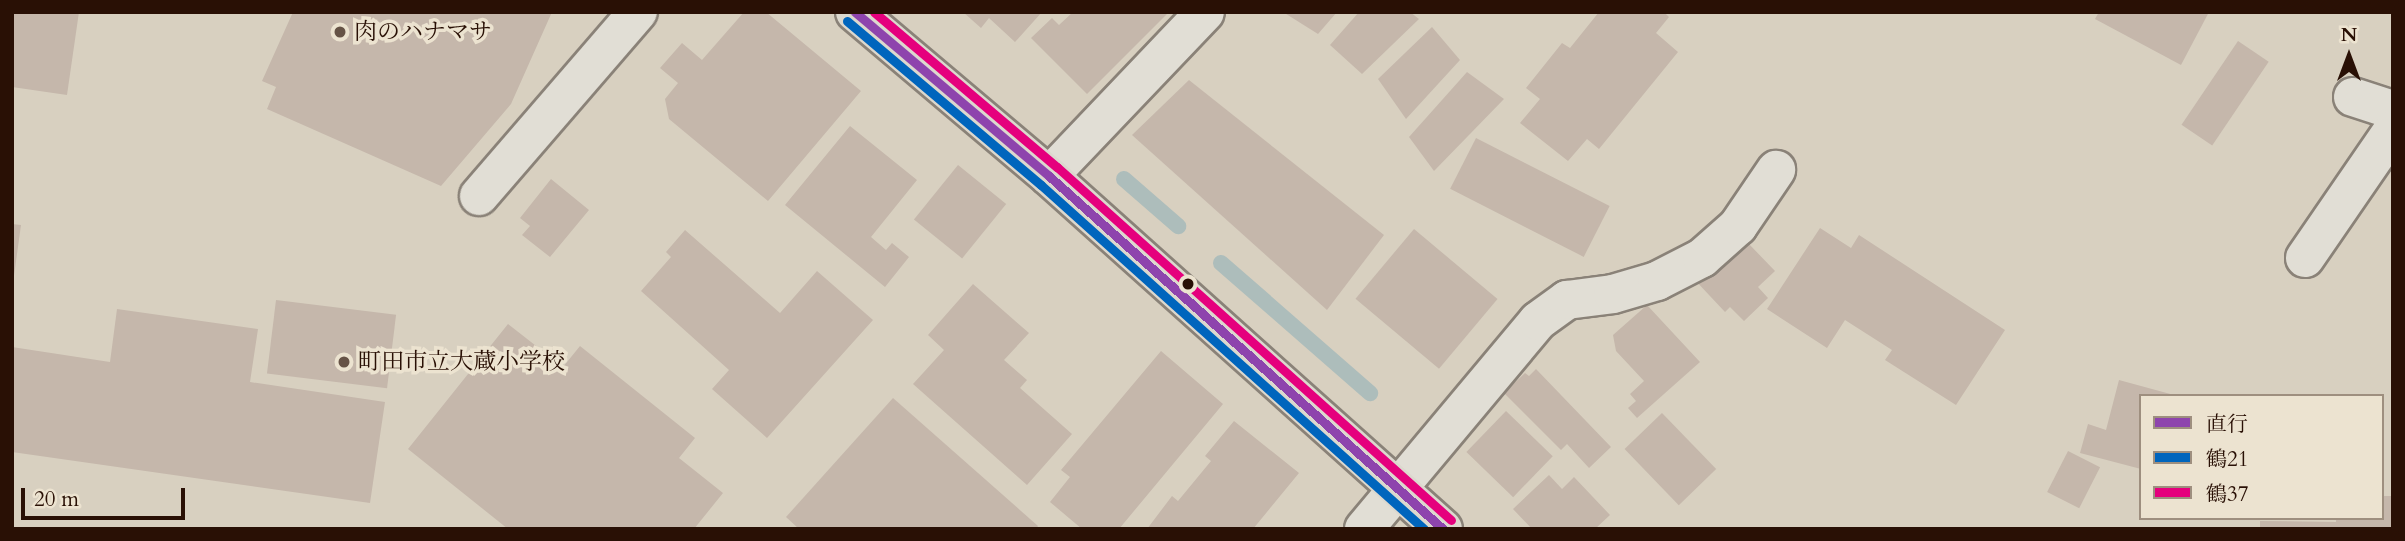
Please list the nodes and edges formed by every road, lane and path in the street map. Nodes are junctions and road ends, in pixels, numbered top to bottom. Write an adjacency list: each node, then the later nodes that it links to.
1 (638, 12): 9 (street)
2 (1205, 12): 8 (street)
3 (859, 13): 8 (main road)
4 (2353, 97): 5 (street)
5 (2393, 110)
6 (2393, 130): 10 (street)
7 (1776, 170): 11 (street)
8 (1049, 176): 11 (main road)
9 (479, 196)
10 (2305, 258)
11 (1398, 489): 12 (street); 13 (main road)
12 (1364, 529)
13 (1443, 529)

